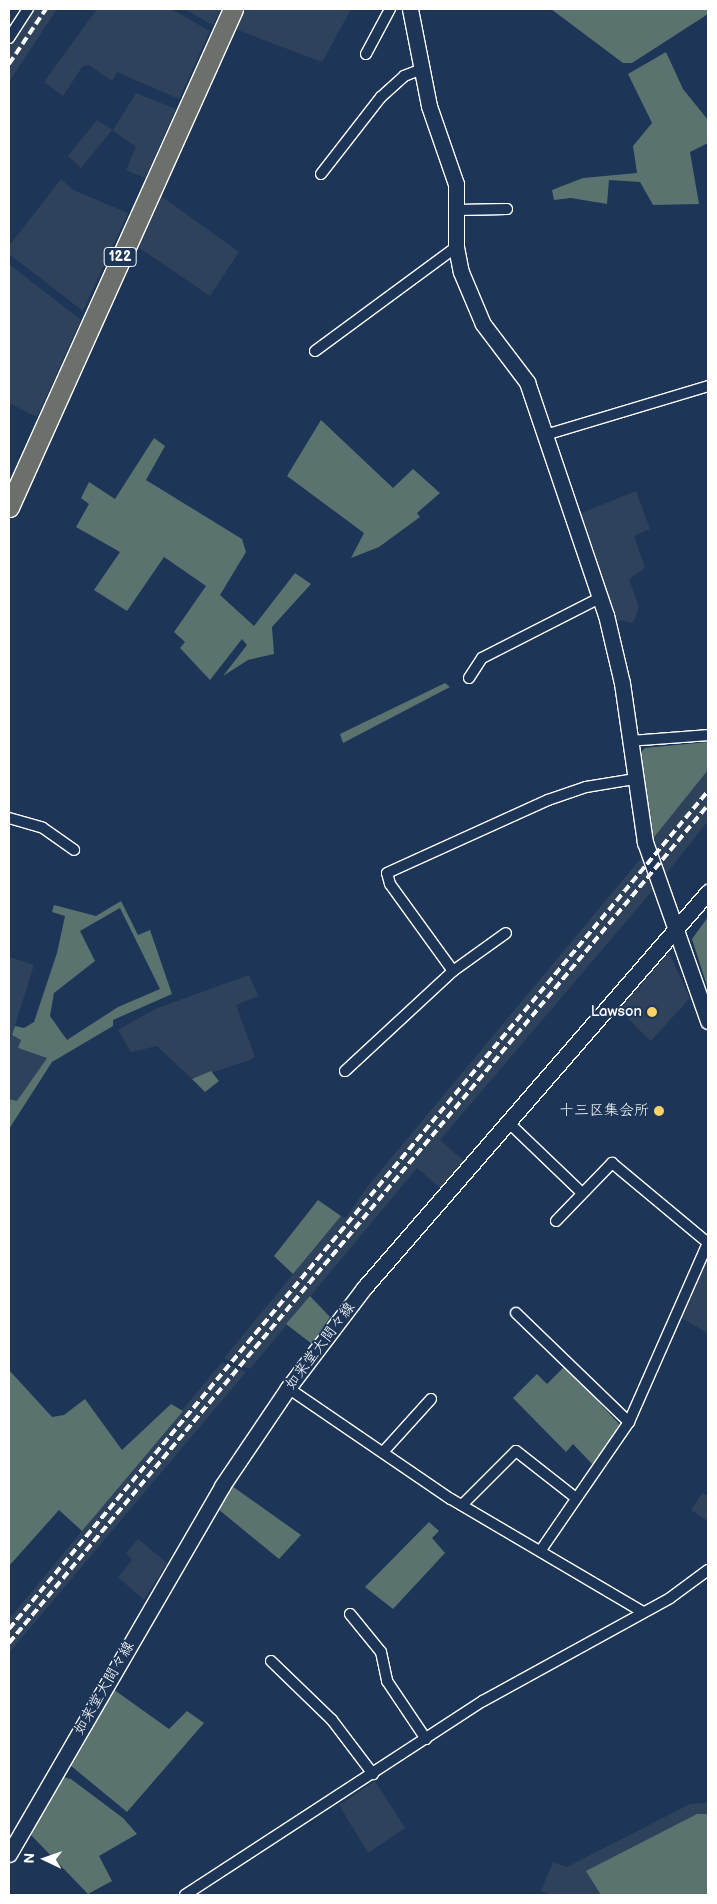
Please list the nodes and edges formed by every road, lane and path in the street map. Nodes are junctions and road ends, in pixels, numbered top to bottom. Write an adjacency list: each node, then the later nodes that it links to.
1 (28, 9): 5 (street)
2 (233, 9): 15 (highway, 122)
3 (390, 9): 6 (street)
4 (410, 9): 7 (main road)
5 (9, 38)
6 (366, 54)
7 (422, 68): 8 (street); 10 (main road)
8 (321, 174)
9 (507, 209): 10 (street)
10 (457, 210): 11 (main road)
11 (456, 247): 12 (street); 14 (main road)
12 (315, 351)
13 (708, 386): 14 (street)
14 (545, 435): 16 (main road)
15 (9, 507)
16 (600, 598): 17 (street); 19 (main road)
17 (469, 678)
18 (708, 735): 19 (street)
19 (629, 741): 20 (main road)
20 (635, 779): 24 (main road); 26 (street)
21 (9, 818): 22 (street)
22 (74, 850)
23 (708, 892): 24 (main road, 如来堂大間々線)
24 (675, 931): 27 (main road); 29 (main road, 如来堂大間々線)
25 (506, 933): 26 (street)
26 (453, 971): 28 (street)
27 (708, 1021)
28 (345, 1071)
29 (509, 1123): 30 (street); 34 (main road, 如来堂大間々線)
30 (582, 1193): 31 (street); 32 (street)
31 (556, 1221)
32 (708, 1243): 36 (street)
33 (516, 1313): 36 (street)
34 (288, 1388): 37 (street); 47 (main road, 如来堂大間々線)
35 (431, 1399): 37 (street)
36 (629, 1422): 38 (street)
37 (384, 1451): 39 (street)
38 (576, 1498): 39 (street); 40 (street)
39 (462, 1505): 40 (street)
40 (541, 1550): 42 (street)
41 (708, 1570): 42 (street)
42 (642, 1612): 45 (street)
43 (350, 1614): 45 (street)
44 (271, 1661): 46 (street)
45 (426, 1738): 46 (street)
46 (373, 1774): 48 (street)
47 (9, 1854)
48 (185, 1895)

